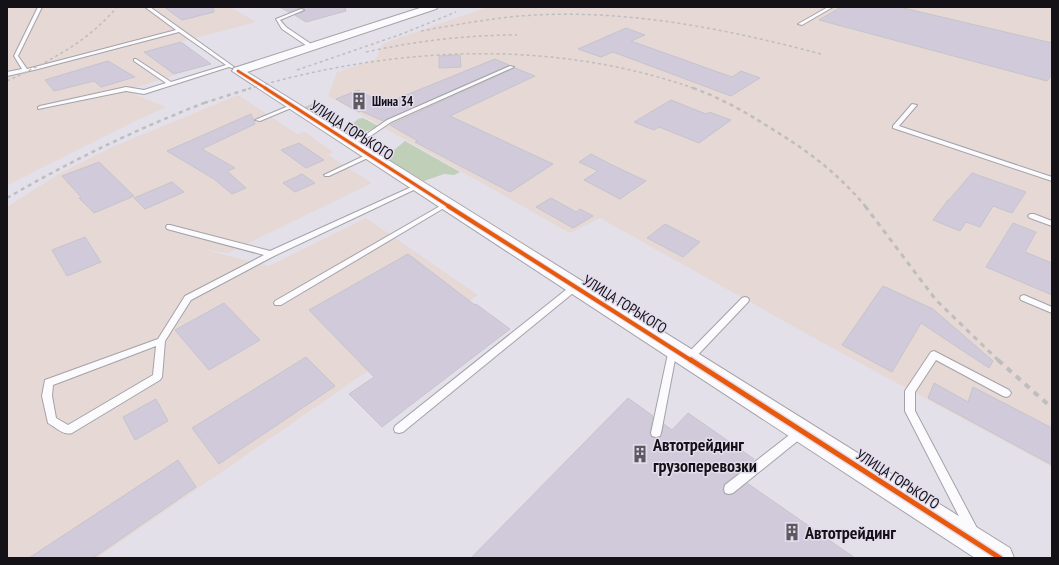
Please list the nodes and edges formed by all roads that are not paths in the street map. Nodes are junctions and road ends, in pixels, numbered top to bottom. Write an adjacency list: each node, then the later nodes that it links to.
1 (40, 7): 12 (lane)
2 (147, 7): 7 (lane)
3 (433, 7): 8 (street)
4 (831, 7): 6 (lane)
5 (302, 10): 8 (lane)
6 (800, 24)
7 (181, 30): 11 (lane); 12 (lane)
8 (312, 46): 11 (street)
9 (136, 60): 14 (lane)
10 (512, 67): 19 (lane)
11 (234, 68): 14 (lane); 16 (street, УЛИЦА ГОРЬКОГО)
12 (24, 70): 13 (lane)
13 (7, 74)
14 (170, 84): 17 (lane)
15 (914, 105): 22 (lane)
16 (293, 106): 18 (lane); 19 (street, УЛИЦА ГОРЬКОГО)
17 (40, 108)
18 (258, 120)
19 (350, 142): 20 (street, УЛИЦА ГОРЬКОГО)
20 (370, 155): 21 (lane); 23 (street, УЛИЦА ГОРЬКОГО)
21 (327, 175)
22 (1052, 179)
23 (418, 186): 24 (street, УЛИЦА ГОРЬКОГО); 28 (lane)
24 (446, 204): 29 (street, УЛИЦА ГОРЬКОГО); 32 (lane)
25 (1032, 216): 26 (lane)
26 (1052, 224)
27 (170, 227): 28 (lane)
28 (272, 254): 34 (lane)
29 (575, 287): 35 (street, УЛИЦА ГОРЬКОГО); 37 (lane)
30 (1024, 298): 33 (lane)
31 (745, 300): 35 (lane)
32 (278, 303)
33 (1052, 310)
34 (161, 341): 34 (lane)
35 (681, 354): 38 (street, УЛИЦА ГОРЬКОГО); 39 (lane)
36 (1006, 393): 41 (lane)
37 (399, 429)
38 (802, 431): 40 (lane); 41 (street, УЛИЦА ГОРЬКОГО)
39 (656, 433)
40 (729, 489)
41 (982, 552): 42 (street, УЛИЦА ГОРЬКОГО)
42 (1000, 558)

